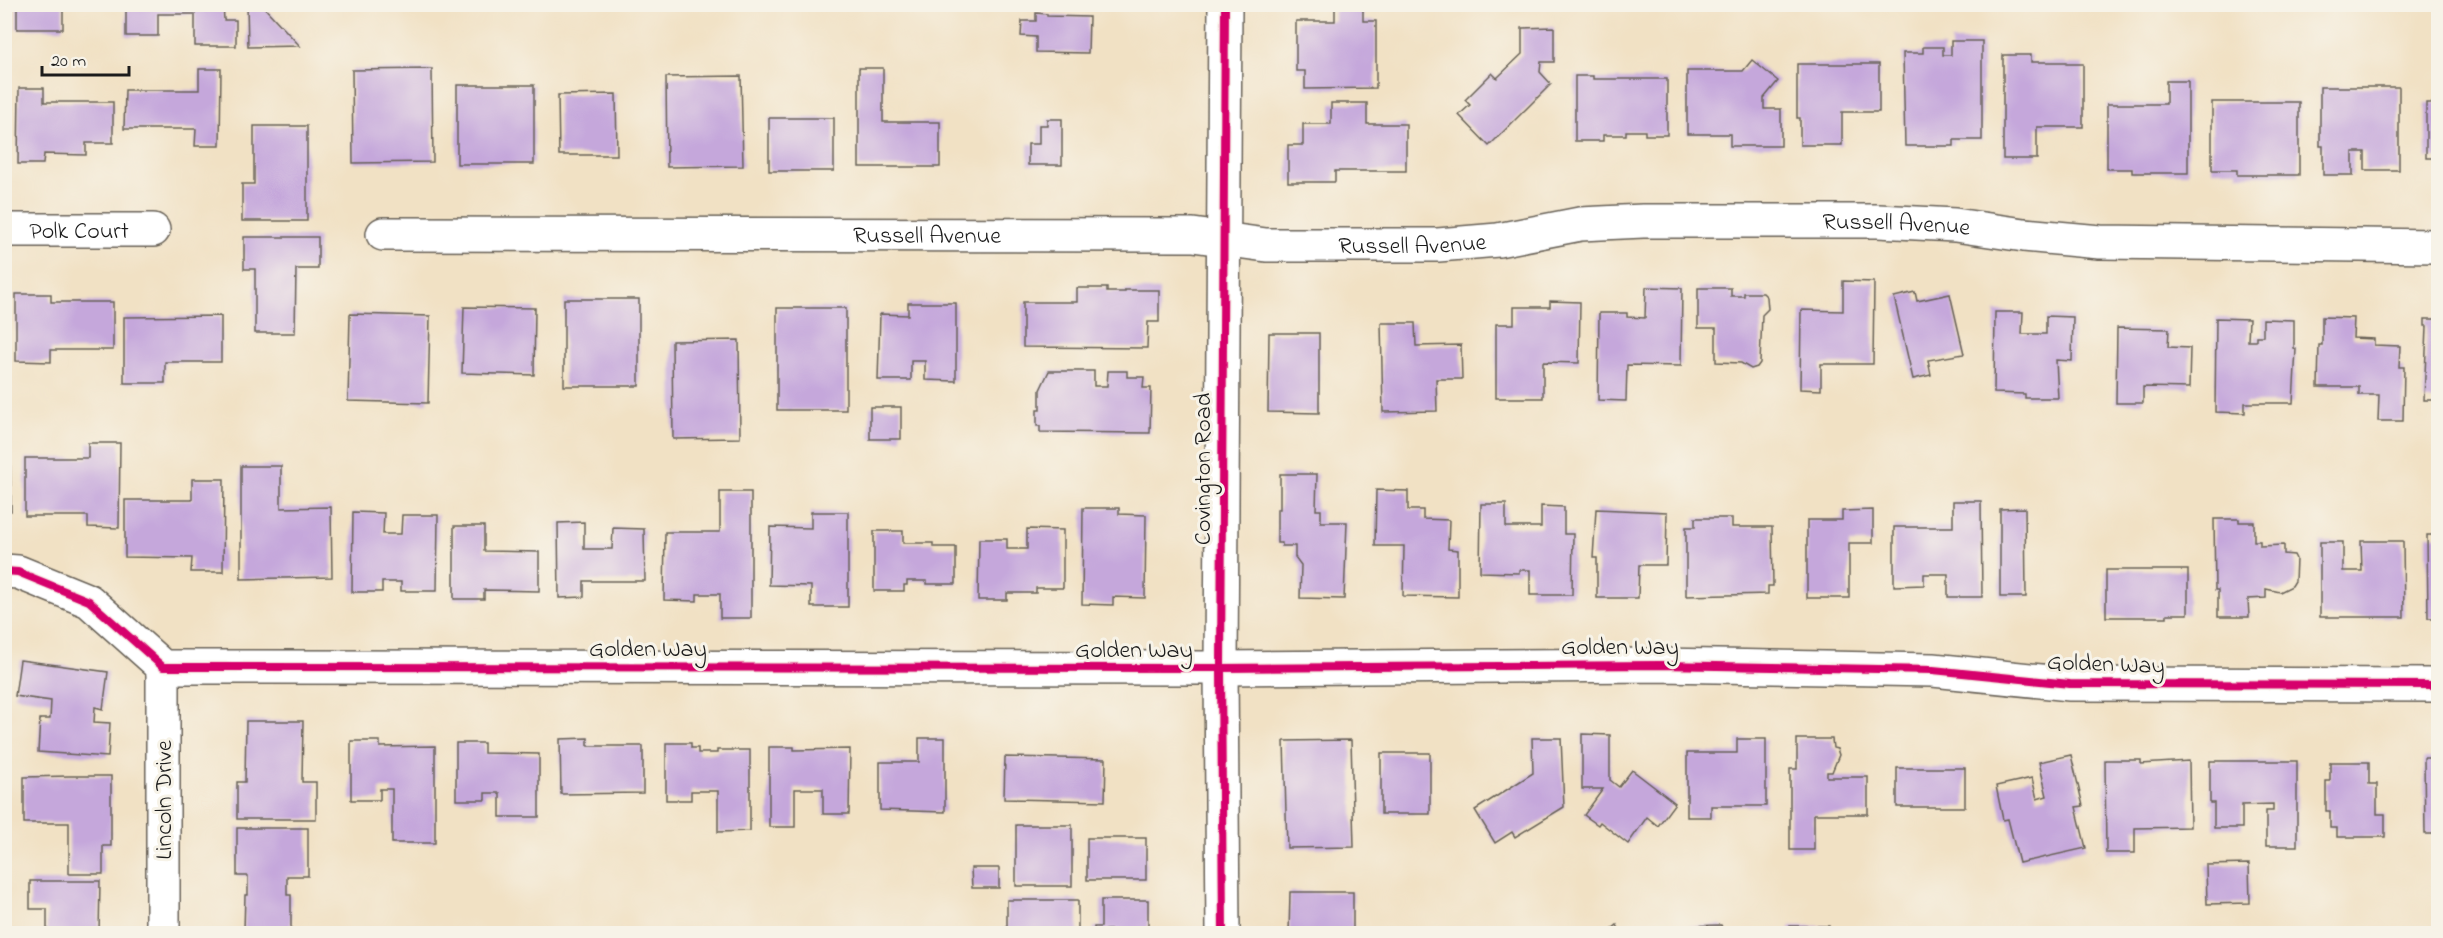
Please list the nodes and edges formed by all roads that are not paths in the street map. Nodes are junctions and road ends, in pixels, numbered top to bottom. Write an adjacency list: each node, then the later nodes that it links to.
1 (1225, 4): 5 (street, Covington Road)
2 (4, 230): 3 (street, Polk Court)
3 (153, 230)
4 (383, 234): 5 (street, Russell Avenue)
5 (1223, 239): 6 (street, Russell Avenue); 9 (street, Covington Road)
6 (2439, 246)
7 (4, 571): 8 (street)
8 (162, 667): 9 (street, Golden Way); 11 (street, Lincoln Drive)
9 (1221, 668): 10 (street, Golden Way); 12 (street, Covington Road)
10 (2439, 685)
11 (163, 933)
12 (1223, 933)

